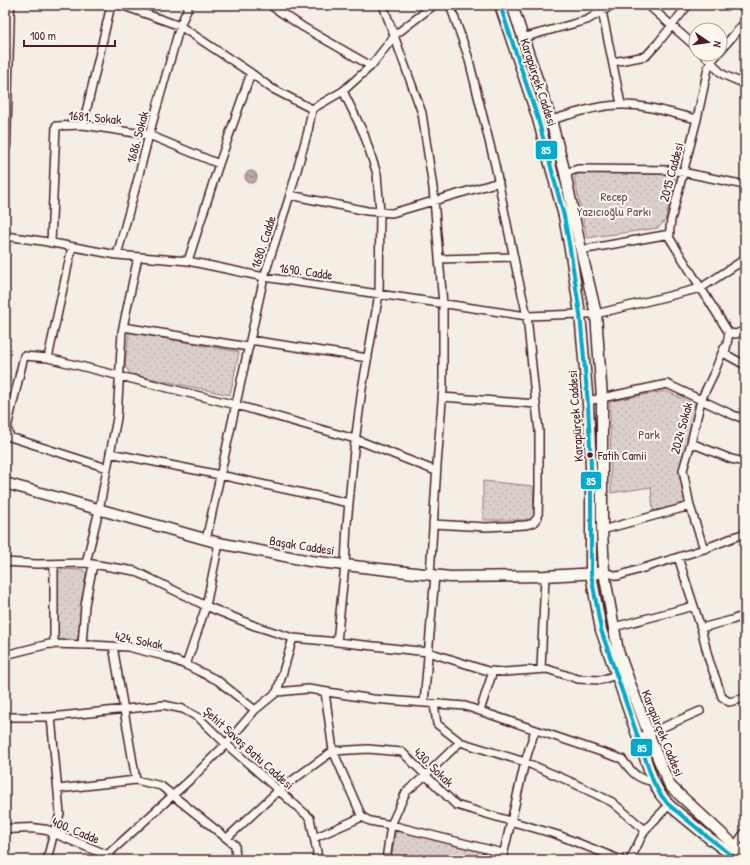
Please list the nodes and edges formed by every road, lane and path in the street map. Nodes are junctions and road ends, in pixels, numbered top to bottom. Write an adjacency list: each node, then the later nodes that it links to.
1 (9, 5): 35 (main road)
2 (111, 5): 33 (street)
3 (121, 5): 16 (street)
4 (189, 5): 16 (street, 1686. Sokak)
5 (270, 5): 25 (street)
6 (383, 5): 18 (street)
7 (434, 5): 18 (street)
8 (450, 5): 39 (street)
9 (500, 5): 60 (main road, Karapürçek Caddesi)
10 (512, 5): 19 (main road, Karapürçek Caddesi)
11 (610, 5): 14 (street)
12 (648, 5): 17 (street)
13 (688, 5): 17 (street)
14 (602, 11): 19 (street); 22 (street)
15 (745, 22): 21 (street)
16 (180, 26): 26 (street); 34 (street, 1686. Sokak)
17 (672, 26): 20 (street); 22 (street)
18 (395, 35): 25 (street); 42 (street)
19 (522, 38): 32 (main road, Karapürçek Caddesi)
20 (688, 41)
21 (728, 42)
22 (613, 62): 29 (street)
23 (711, 62): 31 (street, 2015 Caddesi)
24 (712, 62): 27 (street)
25 (371, 66): 28 (street)
26 (251, 73): 30 (street); 36 (street)
27 (745, 84)
28 (343, 91): 30 (street); 43 (street)
29 (621, 104): 31 (street); 32 (street)
30 (312, 110): 41 (street, 1680. Cadde)
31 (697, 119): 37 (street, 2015 Caddesi)
32 (551, 120): 38 (main road, Karapürçek Caddesi)
33 (83, 125): 34 (street, 1681. Sokak); 46 (street, 1681. Sokak)
34 (149, 135): 36 (street, 1681. Sokak); 49 (street, 1686. Sokak)
35 (5, 146)
36 (219, 164): 53 (street)
37 (684, 172): 38 (street); 40 (street); 44 (street, 2015 Caddesi)
38 (565, 173): 48 (main road, Karapürçek Caddesi)
39 (499, 182): 42 (street); 51 (street)
40 (745, 185)
41 (290, 195): 43 (street); 56 (street, 1680. Cadde)
42 (434, 201): 43 (street); 52 (street)
43 (380, 212): 58 (street)
44 (670, 234): 48 (street); 57 (street)
45 (5, 236): 46 (street, 1690. Cadde)
46 (51, 243): 47 (street, 1690. Cadde)
47 (72, 247): 49 (street, 1690. Cadde); 67 (street)
48 (581, 250): 61 (main road, Karapürçek Caddesi)
49 (117, 255): 50 (street, 1690. Cadde)
50 (138, 257): 53 (street, 1690. Cadde); 63 (street)
51 (514, 257): 52 (street); 62 (street)
52 (439, 259): 59 (street)
53 (188, 261): 56 (street, 1690. Cadde)
54 (743, 261): 55 (street); 57 (street, 1690. Cadde)
55 (745, 269)
56 (264, 277): 58 (street, 1690. Cadde); 66 (street, 1680. Cadde)
57 (701, 288): 61 (street, 1690. Cadde); 65 (street)
58 (379, 294): 59 (street, 1690. Cadde); 68 (street)
59 (443, 304): 62 (street, 1690. Cadde); 71 (street)
60 (580, 314): 61 (street, 1690. Cadde); 62 (street, 1690. Cadde); 74 (main road, Karapürçek Caddesi)
61 (596, 314): 72 (main road, Karapürçek Caddesi)
62 (527, 316): 76 (street)
63 (123, 327): 66 (street); 70 (street)
64 (745, 330): 65 (street)
65 (729, 332): 69 (street); 73 (street, 2024 Sokak)
66 (250, 343): 68 (street); 75 (street, 1680. Cadde)
67 (48, 358): 70 (street); 82 (street)
68 (368, 358): 78 (street)
69 (745, 365)
70 (120, 376): 75 (street); 80 (street)
71 (442, 397): 76 (street); 83 (street)
72 (602, 398): 73 (street); 74 (street); 90 (main road, Karapürçek Caddesi)
73 (701, 400): 77 (street); 79 (street, 2024 Sokak)
74 (588, 401): 101 (main road, Karapürçek Caddesi)
75 (236, 404): 78 (street); 84 (street, 1680. Cadde)
76 (536, 404): 89 (street)
77 (745, 419)
78 (355, 440): 83 (street); 86 (street)
79 (691, 443): 81 (street); 87 (street, 2024 Sokak)
80 (110, 453): 82 (street); 84 (street)
81 (745, 462)
82 (107, 468): 88 (street)
83 (436, 471): 89 (street)
84 (220, 475): 86 (street); 92 (street, 1680. Cadde)
85 (5, 483): 88 (main road, Başak Caddesi)
86 (349, 503): 99 (street)
87 (690, 506): 90 (street); 94 (street, 2024 Sokak)
88 (99, 510): 92 (main road, Başak Caddesi); 98 (street)
89 (433, 524): 102 (street)
90 (602, 530): 100 (main road, Karapürçek Caddesi)
91 (745, 533): 94 (street)
92 (206, 540): 93 (main road, Başak Caddesi)
93 (219, 543): 99 (main road, Başak Caddesi); 104 (street)
94 (704, 549): 95 (street)
95 (678, 558): 100 (street); 105 (street)
96 (5, 562): 97 (street)
97 (54, 564): 98 (street); 111 (street)
98 (89, 564): 104 (street); 112 (street)
99 (345, 565): 102 (main road, Başak Caddesi); 110 (street)
100 (604, 572): 101 (main road, Başak Caddesi); 107 (main road, Karapürçek Caddesi)
101 (591, 574): 103 (main road, Başak Caddesi); 119 (main road, Karapürçek Caddesi)
102 (432, 575): 103 (main road, Başak Caddesi); 114 (street)
103 (545, 576): 117 (street)
104 (206, 606): 109 (street); 116 (street)
105 (694, 606): 107 (street); 108 (street)
106 (745, 615): 108 (street)
107 (614, 627): 132 (main road, Karapürçek Caddesi)
108 (701, 628): 122 (street)
109 (293, 638): 110 (street); 120 (street)
110 (337, 642): 114 (street)
111 (54, 644): 112 (street, 424. Sokak); 115 (street, 424. Sokak)
112 (82, 645): 113 (street, 424. Sokak)
113 (112, 646): 116 (street, 424. Sokak); 125 (street)
114 (428, 652): 118 (street); 123 (street)
115 (5, 655)
116 (186, 665): 126 (street, 424. Sokak)
117 (541, 669): 118 (street); 119 (street)
118 (492, 671): 128 (street)
119 (616, 676): 133 (main road, Karapürçek Caddesi)
120 (277, 692): 121 (street); 126 (street)
121 (325, 692): 123 (street); 136 (street)
122 (745, 698)
123 (424, 703): 124 (street)
124 (434, 704): 128 (street); 134 (street)
125 (123, 710): 130 (street, Şehit Savaş Batu Caddesi); 135 (street, Şehit Savaş Batu Caddesi); 139 (street)
126 (255, 710): 135 (street)
127 (700, 711): 132 (street)
128 (480, 712): 131 (street)
129 (5, 717): 130 (street, Şehit Savaş Batu Caddesi)
130 (51, 718): 141 (street)
131 (535, 730): 137 (street); 140 (street)
132 (648, 733): 133 (street); 154 (main road, Karapürçek Caddesi)
133 (638, 738): 140 (main road, Karapürçek Caddesi)
134 (460, 742): 137 (street); 138 (street)
135 (226, 744): 142 (street, Şehit Savaş Batu Caddesi); 143 (street)
136 (333, 751): 138 (street, 430. Sokak); 142 (street); 145 (street)
137 (525, 762): 146 (street); 149 (street)
138 (426, 775): 146 (street, 430. Sokak); 147 (street)
139 (136, 780): 141 (street); 143 (street)
140 (653, 780): 144 (main road, Karapürçek Caddesi)
141 (58, 789): 150 (street)
142 (279, 790): 152 (street); 153 (street, Şehit Savaş Batu Caddesi)
143 (173, 795): 152 (street); 157 (street)
144 (669, 805): 149 (street); 164 (main road, Karapürçek Caddesi)
145 (362, 817): 147 (street); 153 (street)
146 (511, 821): 156 (street); 162 (street, 430. Sokak)
147 (391, 825): 156 (street); 161 (street)
148 (5, 829): 150 (street, 400. Cadde)
149 (645, 830): 163 (street)
150 (54, 832): 157 (street, 400. Cadde); 158 (street)
151 (745, 832): 154 (street)
152 (227, 838): 159 (street)
153 (314, 838): 160 (street, Şehit Savaş Batu Caddesi)
154 (735, 846): 155 (main road, Karapürçek Caddesi)
155 (745, 853)
156 (502, 856)
157 (109, 858)
158 (47, 860)
159 (236, 860)
160 (316, 860)
161 (386, 860)
162 (621, 860)
163 (630, 860)
164 (738, 860)

